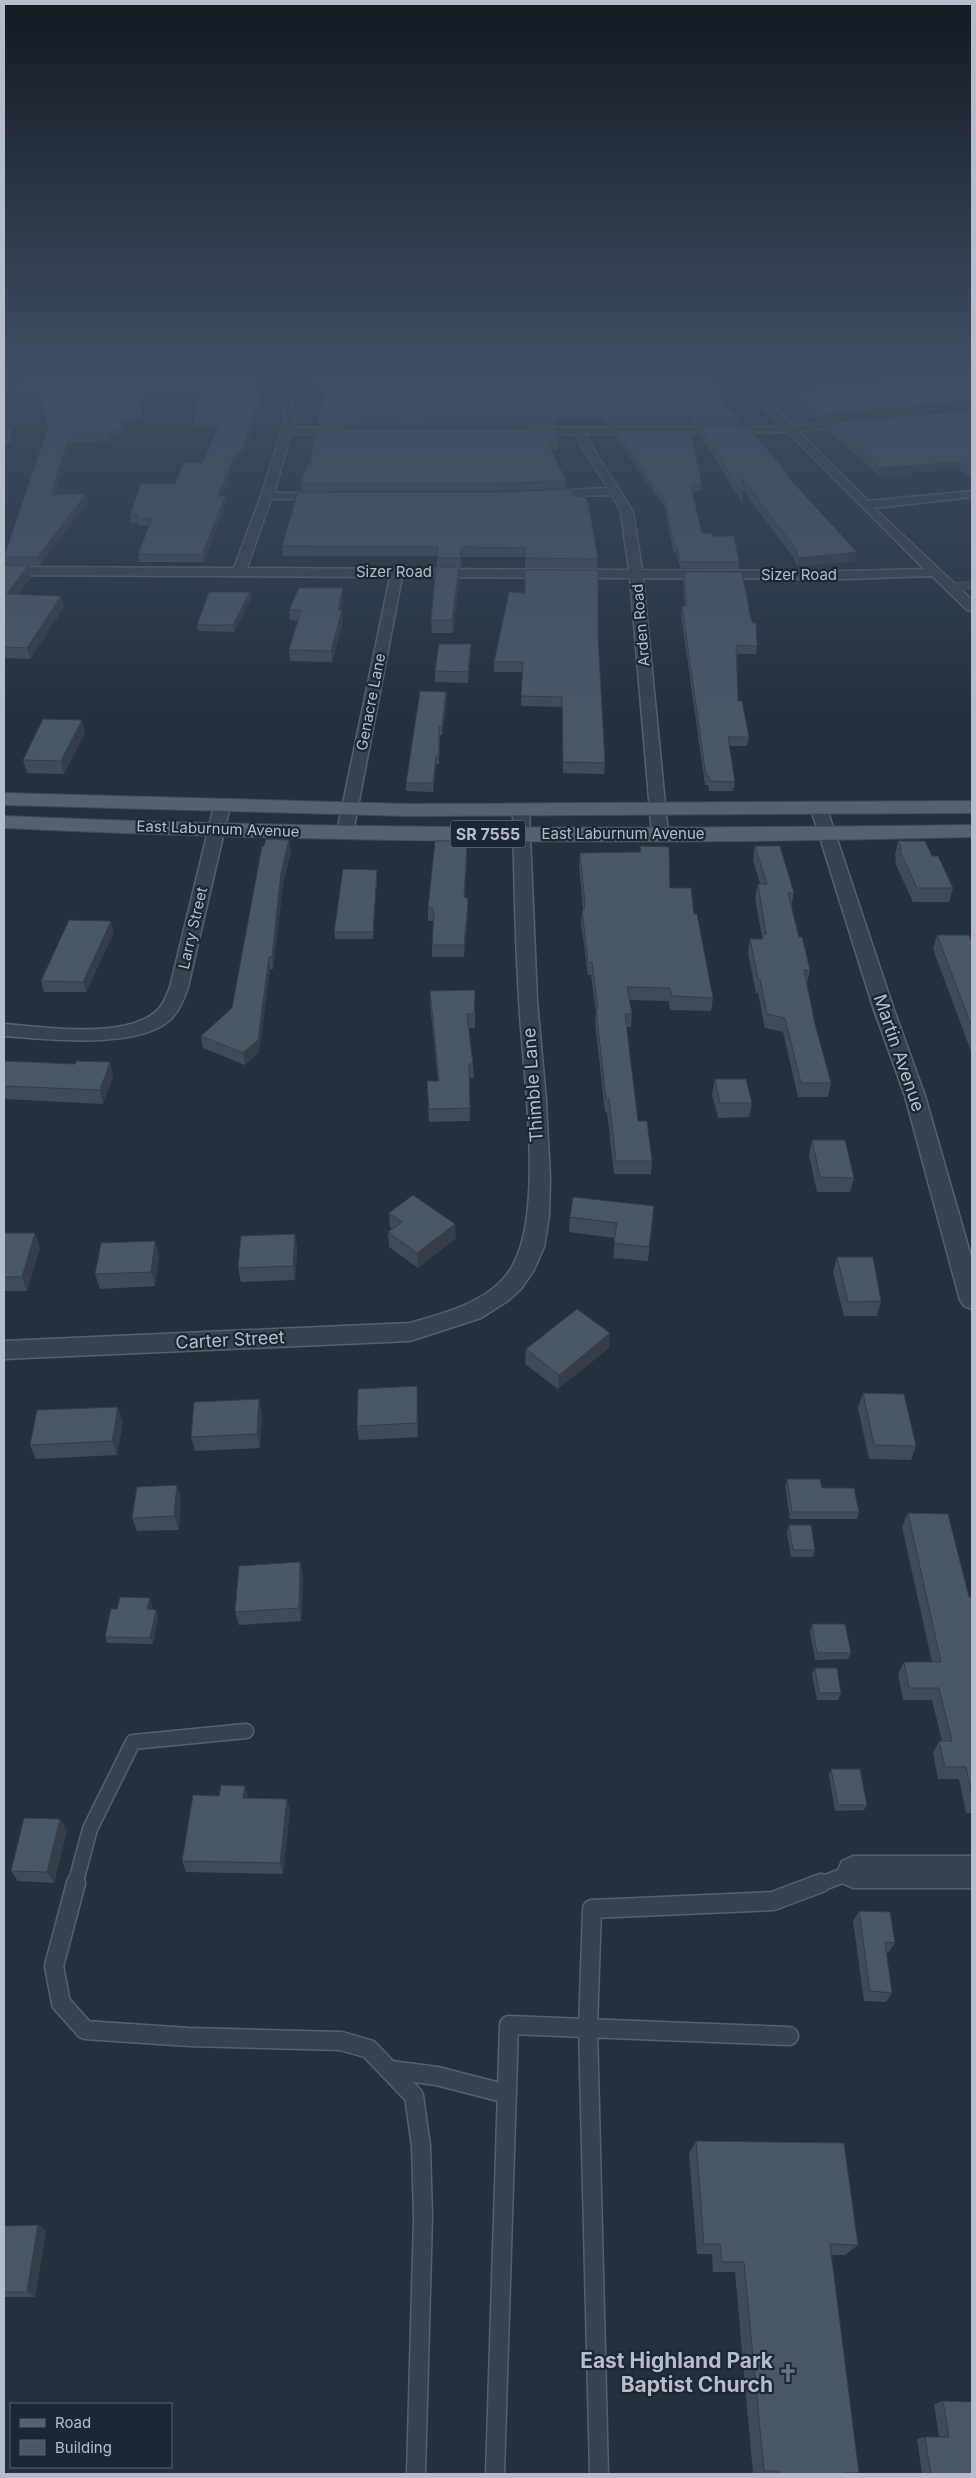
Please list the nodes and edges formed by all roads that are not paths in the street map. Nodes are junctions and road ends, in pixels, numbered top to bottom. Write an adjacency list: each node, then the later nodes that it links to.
1 (270, 485): 7 (street)
2 (612, 485): 4 (street, Arden Road)
3 (846, 485): 9 (street)
4 (616, 491): 5 (street); 14 (street, Arden Road)
5 (532, 494)
6 (972, 494): 9 (street)
7 (267, 496): 8 (street); 11 (street)
8 (336, 496)
9 (866, 505): 13 (street)
10 (4, 571): 11 (street, Sizer Road)
11 (239, 572): 12 (street, Sizer Road)
12 (397, 572): 14 (street, Sizer Road); 21 (street, Genacre Lane)
13 (934, 572): 14 (street, Sizer Road); 16 (street)
14 (636, 574): 24 (street, Arden Road)
15 (972, 585): 16 (lane)
16 (950, 586): 17 (street)
17 (972, 607)
18 (4, 799): 19 (main road, East Laburnum Avenue / SR 7555)
19 (222, 806): 21 (main road, East Laburnum Avenue / SR 7555); 26 (street, Larry Street)
20 (972, 808): 22 (main road, East Laburnum Avenue / SR 7555)
21 (350, 809): 23 (main road, East Laburnum Avenue / SR 7555); 28 (street, Genacre Lane)
22 (819, 809): 24 (main road, East Laburnum Avenue / SR 7555); 29 (street, Martin Avenue)
23 (521, 810): 24 (main road, East Laburnum Avenue / SR 7555); 30 (street, Thimble Lane)
24 (658, 810): 31 (street, Arden Road)
25 (4, 822): 26 (main road, East Laburnum Avenue / SR 7555)
26 (216, 830): 28 (main road, East Laburnum Avenue / SR 7555); 32 (street, Larry Street)
27 (972, 831): 29 (main road, East Laburnum Avenue / SR 7555)
28 (345, 832): 30 (main road, East Laburnum Avenue / SR 7555)
29 (827, 833): 31 (main road, East Laburnum Avenue / SR 7555); 33 (street, Martin Avenue)
30 (522, 834): 31 (main road, East Laburnum Avenue / SR 7555); 34 (street, Thimble Lane)
31 (660, 834)
32 (4, 1030)
33 (972, 1300)
34 (454, 1320): 35 (street, Carter Street)
35 (4, 1350)
36 (246, 1731): 41 (lane)
37 (853, 1872): 38 (street); 39 (lane)
38 (972, 1872)
39 (588, 2028): 40 (lane); 42 (lane); 45 (lane)
40 (789, 2036)
41 (391, 2070): 42 (lane); 43 (lane)
42 (507, 2094): 44 (lane)
43 (416, 2474)
44 (496, 2474)
45 (599, 2474)

